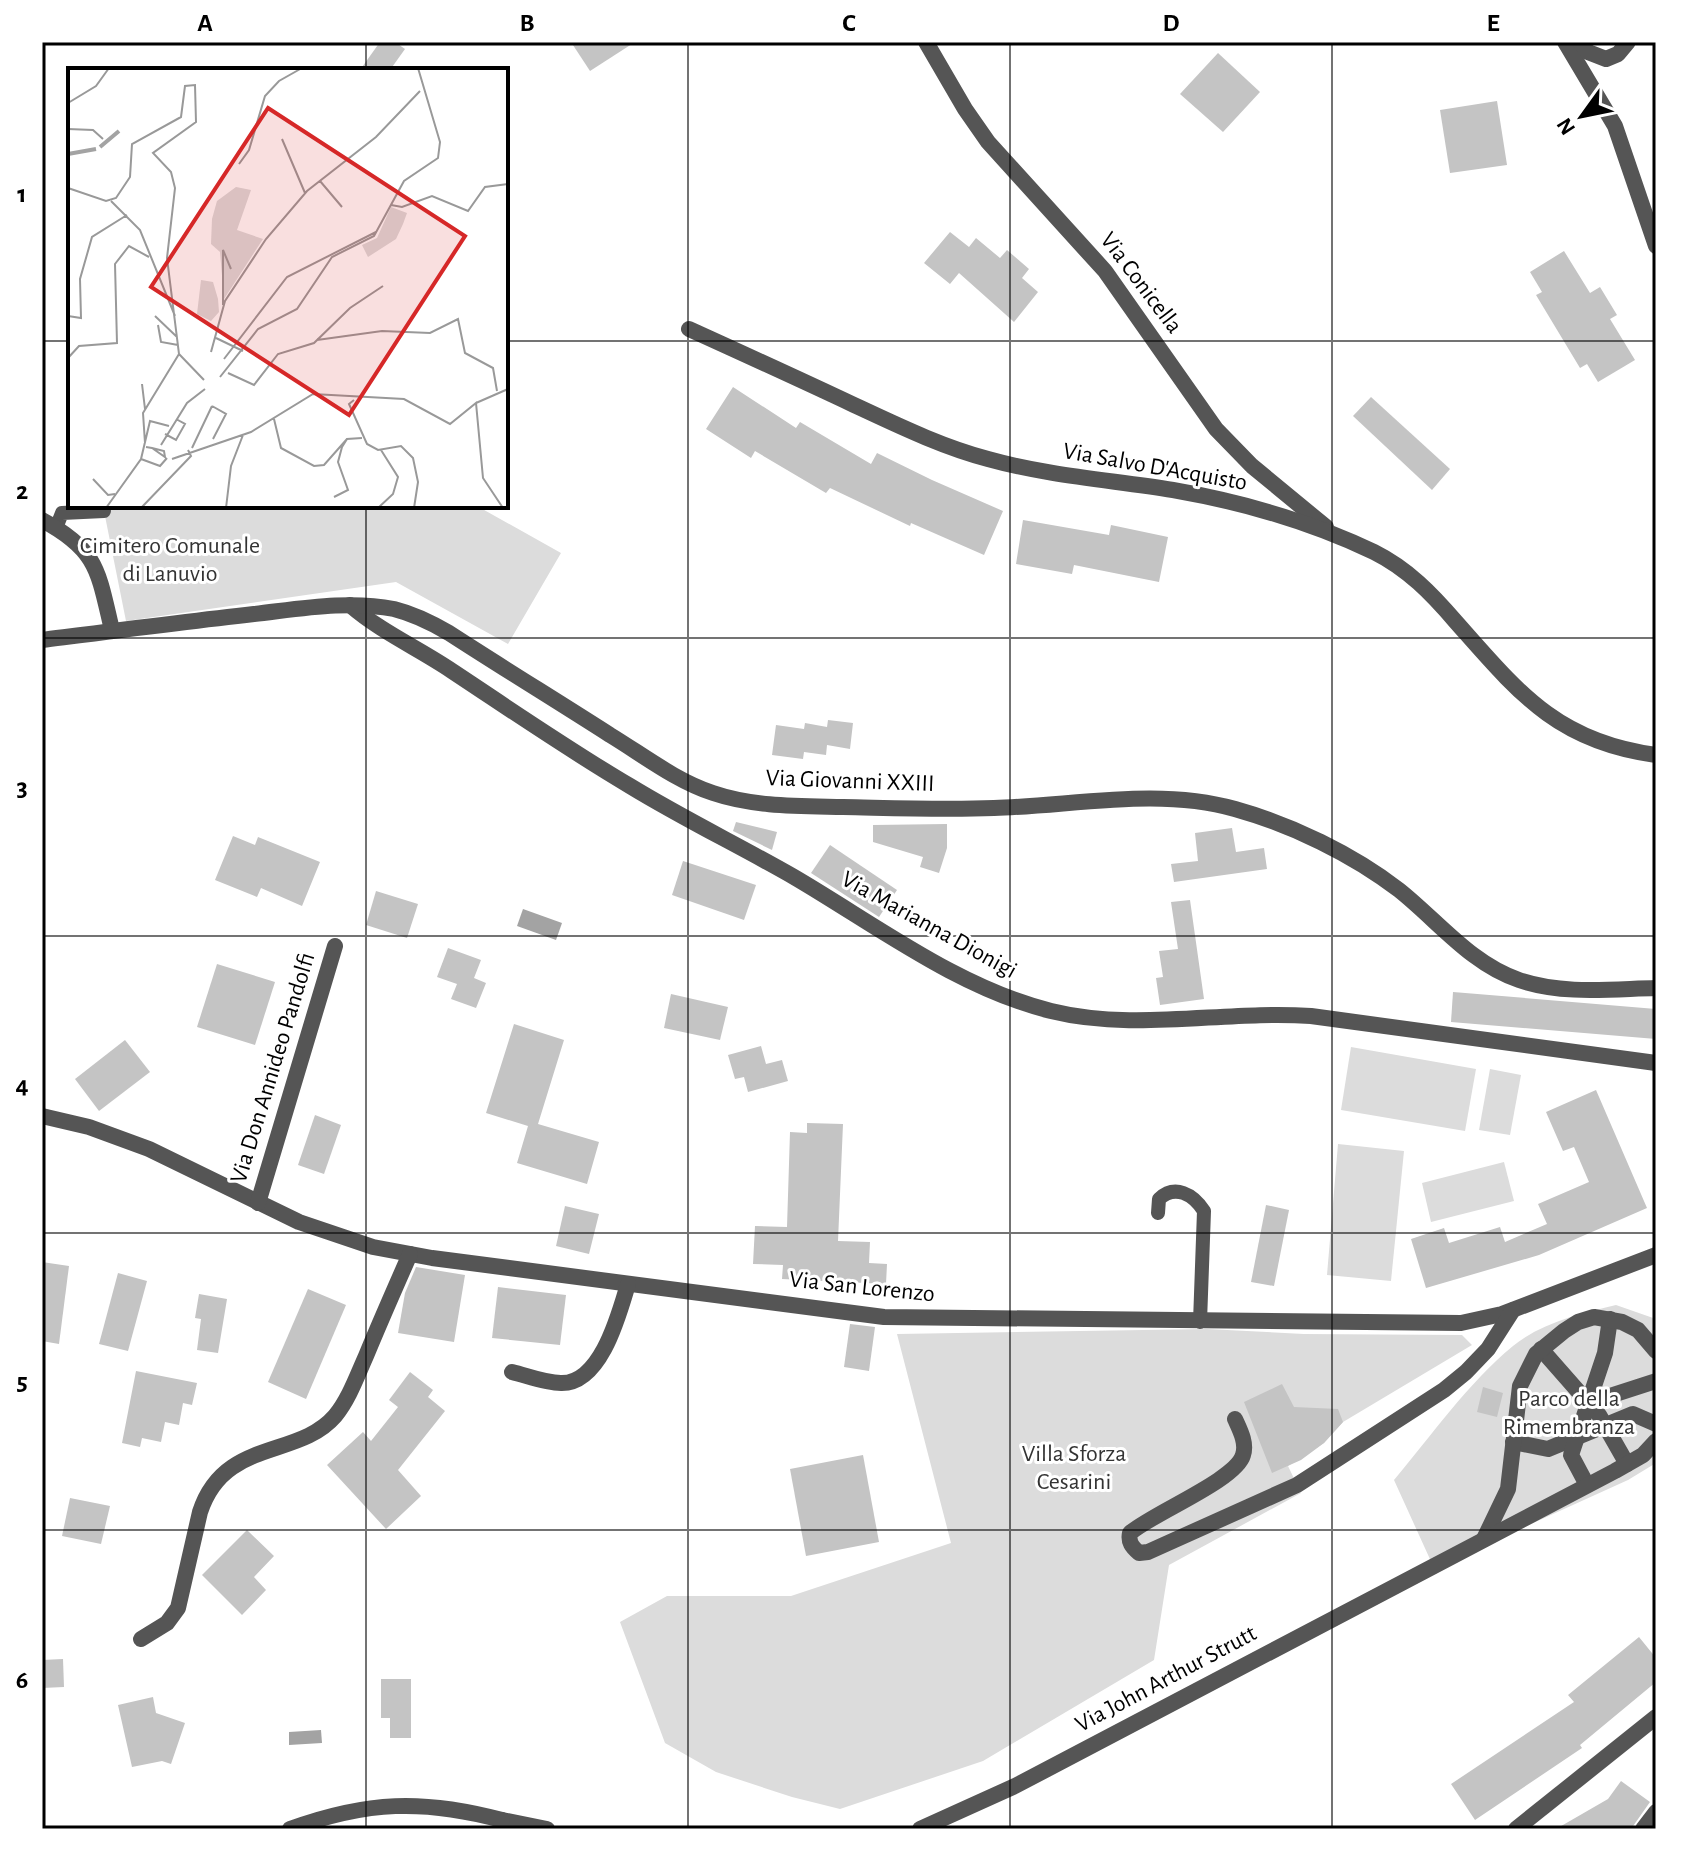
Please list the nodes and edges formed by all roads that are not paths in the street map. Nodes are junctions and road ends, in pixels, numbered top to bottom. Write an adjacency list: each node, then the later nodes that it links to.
1 (926, 42): 9 (street, Via Conicella)
2 (1565, 42): 5 (street)
3 (1580, 42): 4 (street)
4 (1628, 42)
5 (1656, 246)
6 (689, 329): 9 (street, Via Salvo D'Acquisto)
7 (104, 511): 8 (lane)
8 (49, 524): 11 (street)
9 (1336, 535): 13 (street, Via Salvo D'Acquisto)
10 (350, 605): 11 (street, Via Giovanni XXIII); 15 (street, Via Giovanni XXIII); 16 (street, Via Marianna Dionigi)
11 (112, 630): 12 (street, Via Giovanni XXIII)
12 (42, 640)
13 (1656, 755)
14 (335, 946): 18 (street, Via Don Annideo Pandolfi)
15 (1656, 988)
16 (1656, 1063)
17 (42, 1116): 18 (street, Via San Lorenzo)
18 (258, 1203): 20 (street, Via San Lorenzo)
19 (1158, 1213): 25 (lane)
20 (410, 1254): 22 (street, Via San Lorenzo); 40 (street)
21 (1656, 1255): 23 (street, Via San Lorenzo)
22 (628, 1284): 25 (street, Via San Lorenzo); 28 (street)
23 (1513, 1310): 25 (street, Via San Lorenzo); 31 (street)
24 (1610, 1319): 26 (street); 27 (street); 30 (street)
25 (1200, 1322)
26 (1541, 1349): 30 (street); 36 (street)
27 (1656, 1351)
28 (512, 1372)
29 (1656, 1381): 30 (street)
30 (1588, 1403): 33 (street); 34 (street)
31 (1235, 1419)
32 (1656, 1424): 33 (street)
33 (1606, 1425): 34 (street); 37 (street)
34 (1577, 1437): 36 (street); 38 (street)
35 (1656, 1441): 37 (street, Via John Arthur Strutt)
36 (1513, 1442): 39 (street)
37 (1627, 1464): 38 (street, Via John Arthur Strutt)
38 (1587, 1485): 39 (street, Via John Arthur Strutt)
39 (1484, 1539): 45 (street, Via John Arthur Strutt)
40 (141, 1639)
41 (1656, 1717): 46 (street)
42 (1656, 1812): 47 (street)
43 (290, 1829): 44 (street)
44 (547, 1829)
45 (920, 1829)
46 (1516, 1829)
47 (1643, 1829)

